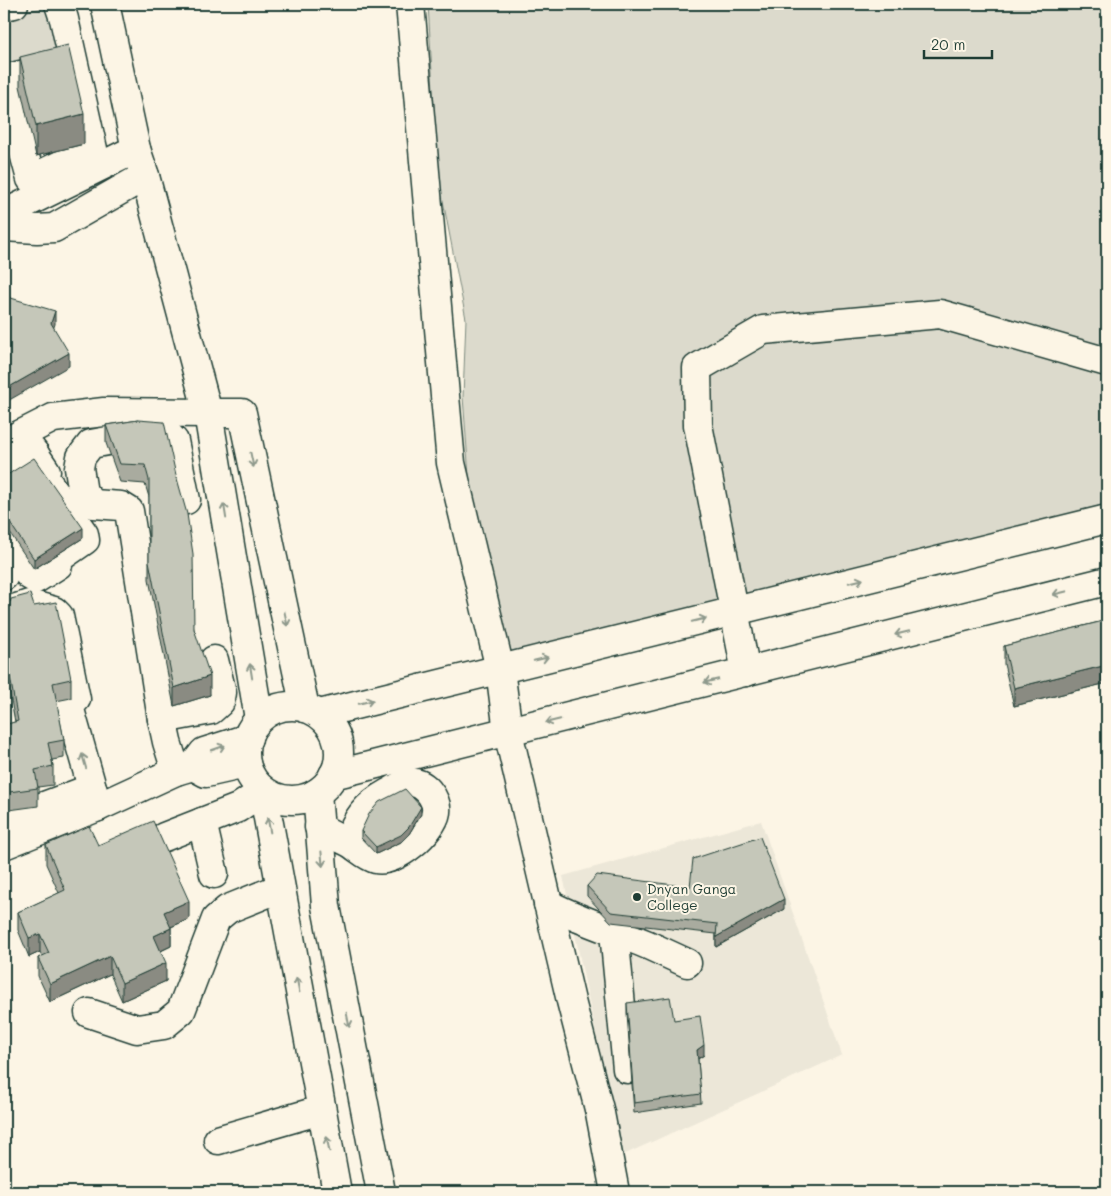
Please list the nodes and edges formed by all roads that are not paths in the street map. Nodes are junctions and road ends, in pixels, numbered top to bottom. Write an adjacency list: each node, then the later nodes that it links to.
1 (14, 4): 3 (street)
2 (410, 4): 25 (street)
3 (4, 6)
4 (105, 6): 5 (street); 7 (street)
5 (62, 11): 6 (street)
6 (73, 62): 8 (street); 8 (street)
7 (130, 121): 8 (street); 9 (street)
8 (90, 133)
9 (136, 149): 10 (street); 11 (street)
10 (145, 176): 12 (street); 15 (street)
11 (4, 214): 12 (street)
12 (4, 227): 13 (street)
13 (4, 235)
14 (1107, 362): 23 (street)
15 (208, 414): 16 (street); 27 (street, one-way to 27); 30 (street, one-way to 15)
16 (20, 444): 17 (street); 20 (street)
17 (4, 475)
18 (186, 500): 28 (street)
19 (1107, 519): 23 (street, one-way to 19)
20 (4, 538)
21 (1107, 581): 26 (street, one-way to 26)
22 (4, 612): 34 (street, one-way to 22)
23 (733, 612): 25 (street, one-way to 23); 26 (street)
24 (214, 660): 28 (street)
25 (500, 669): 27 (street, one-way to 25); 29 (street)
26 (746, 672): 29 (street, one-way to 29)
27 (312, 711): 30 (street); 32 (street)
28 (162, 719): 31 (street)
29 (508, 732): 32 (street); 42 (street)
30 (251, 740): 31 (street, one-way to 30); 33 (street)
31 (185, 769): 34 (street)
32 (325, 784): 33 (street); 36 (street)
33 (263, 791): 35 (street); 41 (street, one-way to 33)
34 (95, 798): 37 (street)
35 (202, 822): 38 (street); 40 (street)
36 (319, 827): 39 (street); 50 (street, one-way to 50)
37 (5, 833)
38 (164, 837)
39 (348, 842)
40 (214, 874)
41 (280, 888): 45 (street); 47 (street, one-way to 41)
42 (548, 904): 43 (street); 51 (street)
43 (614, 932): 44 (street); 46 (street)
44 (687, 963)
45 (89, 1013)
46 (627, 1069)
47 (321, 1110): 48 (street); 49 (street, one-way to 47)
48 (218, 1140)
49 (337, 1192)
50 (381, 1192)
51 (614, 1192)

